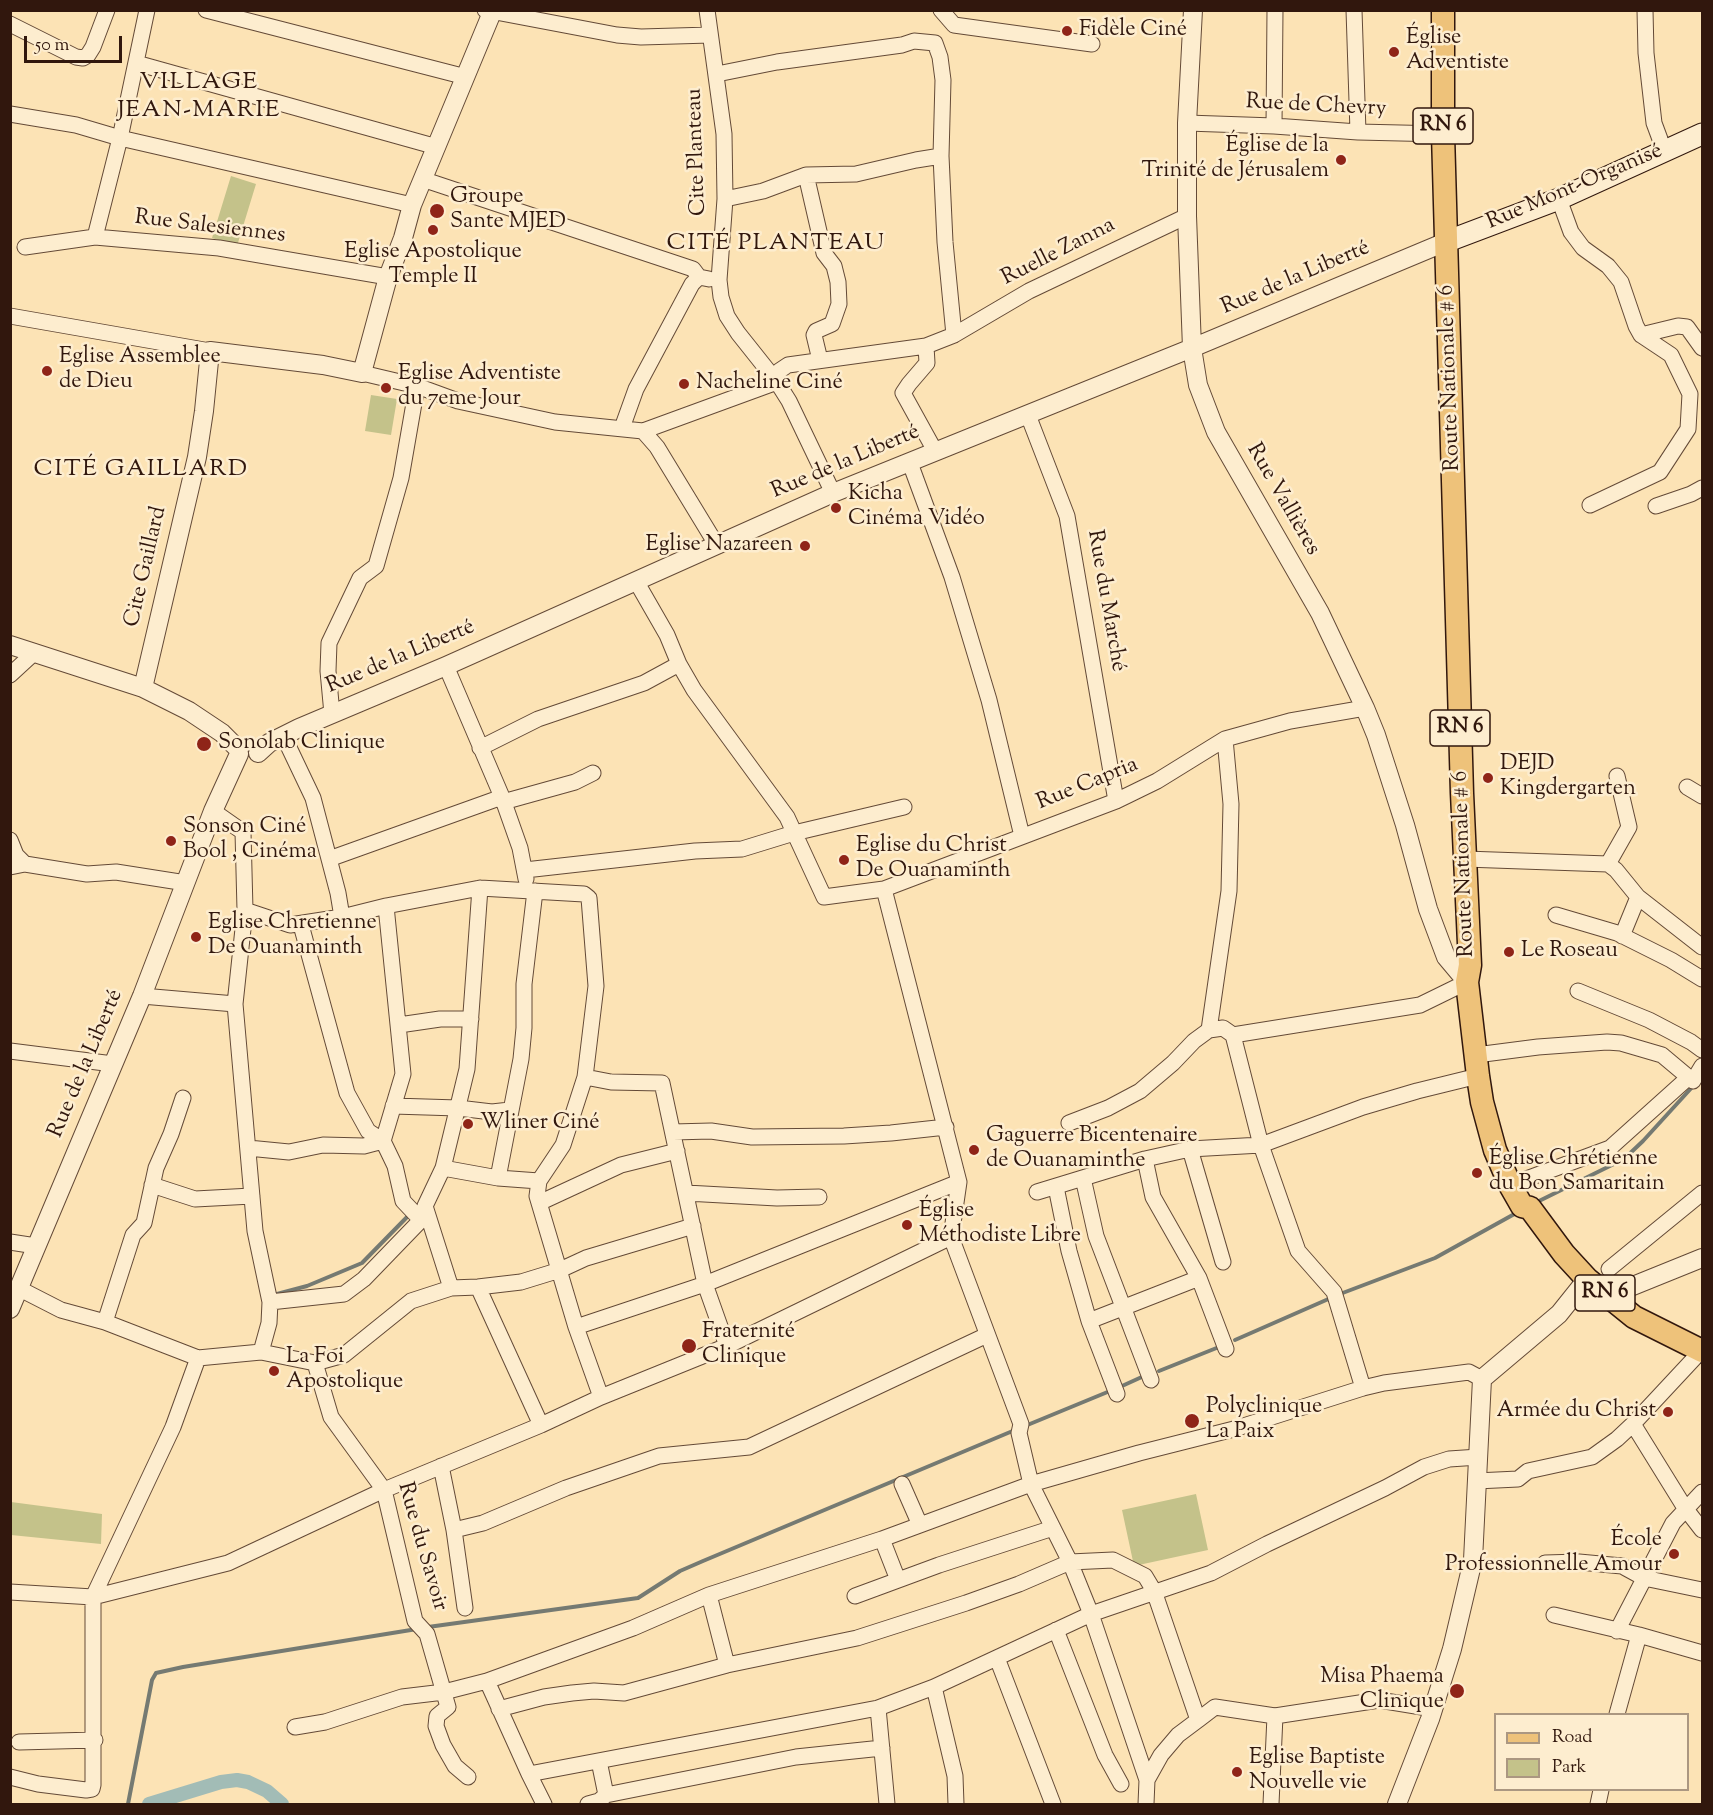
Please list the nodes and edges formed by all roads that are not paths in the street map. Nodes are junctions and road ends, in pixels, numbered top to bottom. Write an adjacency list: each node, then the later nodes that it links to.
1 (107, 10): 12 (street)
2 (147, 10): 17 (street)
3 (206, 10): 19 (street)
4 (707, 10): 14 (street, Cite Planteau)
5 (941, 10): 13 (street)
6 (1193, 10): 21 (street, Rue Vallières)
7 (1275, 10): 22 (street)
8 (1354, 10): 23 (street)
9 (1443, 10): 24 (main road, RN 6)
10 (1645, 10): 28 (street)
11 (490, 11): 14 (street); 19 (street)
12 (10, 24)
13 (954, 25): 15 (street); 16 (street)
14 (710, 36): 18 (street, Cite Planteau)
15 (1092, 44)
16 (937, 48): 18 (street); 29 (street)
17 (136, 63): 26 (street); 27 (street)
18 (717, 74): 32 (street, Cite Planteau)
19 (466, 77): 27 (street)
20 (10, 114): 26 (street)
21 (1187, 123): 22 (street, Rue de Chevry); 35 (street, Rue Vallières)
22 (1274, 126): 23 (street, Rue de Chevry)
23 (1358, 132): 24 (street, Rue de Chevry)
24 (1443, 134): 37 (main road, RN 6)
25 (1702, 134): 28 (main road, Rue Mont-Organisé)
26 (120, 138): 34 (street); 36 (street)
27 (437, 147): 31 (street)
28 (1664, 150): 33 (main road, Rue Mont-Organisé)
29 (941, 156): 30 (street); 43 (street)
30 (806, 175): 32 (street); 49 (street)
31 (422, 179): 34 (street); 40 (street)
32 (725, 199): 41 (street, Cite Planteau)
33 (1558, 199): 37 (main road, Rue Mont-Organisé); 44 (street)
34 (412, 205): 39 (street)
35 (1187, 216): 43 (street, Ruelle Zanna); 46 (street, Rue Vallières)
36 (95, 237): 38 (street, Rue Salesiennes); 39 (street, Rue Salesiennes)
37 (1448, 241): 46 (street, Rue de la Liberté); 87 (main road, Route Nationale # 6 / RN 6)
38 (25, 247)
39 (388, 277): 50 (street)
40 (699, 277): 41 (street); 54 (street)
41 (719, 280): 51 (street, Cite Planteau)
42 (10, 316): 48 (street)
43 (954, 335): 45 (street, Ruelle Zanna)
44 (1641, 335): 47 (street); 60 (street)
45 (926, 346): 49 (street, Ruelle Zanna); 56 (street)
46 (1192, 348): 53 (street, Rue de la Liberté); 70 (street, Rue Vallières)
47 (1702, 348)
48 (210, 351): 50 (street); 69 (street, Cite Gaillard)
49 (819, 360): 51 (street, Ruelle Zanna)
50 (362, 373): 52 (street)
51 (777, 382): 55 (street); 59 (street, Cite Planteau)
52 (417, 386): 54 (street); 71 (street)
53 (1028, 415): 56 (street, Rue de la Liberté); 80 (street, Rue du Marché)
54 (622, 428): 55 (street)
55 (643, 431): 62 (street)
56 (935, 452): 57 (street, Rue de la Liberté)
57 (910, 463): 59 (street, Rue de la Liberté); 84 (street)
58 (1702, 488): 61 (street)
59 (833, 492): 62 (street, Rue de la Liberté)
60 (1590, 505)
61 (1656, 506)
62 (716, 544): 63 (street, Rue de la Liberté)
63 (636, 581): 66 (street); 67 (street, Rue de la Liberté)
64 (10, 645): 65 (street)
65 (35, 652): 68 (street); 69 (street)
66 (679, 664): 73 (street); 83 (street)
67 (446, 666): 71 (street, Rue de la Liberté); 73 (street)
68 (10, 675)
69 (143, 688): 74 (street)
70 (1365, 708): 72 (street, Rue Capria); 104 (street, Rue Vallières)
71 (332, 714): 74 (street, Rue de la Liberté)
72 (1224, 739): 80 (street, Rue Capria); 110 (street)
73 (480, 748): 79 (street)
74 (249, 749): 82 (street, Rue de la Liberté); 86 (street)
75 (593, 773): 79 (street)
76 (1617, 776): 88 (street)
77 (1687, 787): 78 (street)
78 (1702, 796)
79 (502, 799): 86 (street); 90 (street)
80 (1116, 801): 84 (street, Rue Capria)
81 (904, 807): 83 (street)
82 (213, 811): 91 (street, Rue de la Liberté); 97 (street)
83 (794, 832): 90 (street); 93 (street, Rue Capria)
84 (1022, 836): 93 (street, Rue Capria)
85 (10, 840): 89 (street)
86 (329, 859): 99 (street)
87 (1465, 860): 88 (street); 104 (main road, Route Nationale # 6 / RN 6)
88 (1608, 864): 95 (street)
89 (18, 865): 91 (street)
90 (525, 870): 94 (street)
91 (186, 884): 106 (street, Rue de la Liberté)
92 (480, 888): 94 (street); 96 (street); 108 (street)
93 (884, 889): 124 (street)
94 (532, 891): 117 (street); 122 (street)
95 (1638, 897): 101 (street); 102 (street)
96 (386, 906): 99 (street); 109 (street)
97 (245, 910): 100 (street); 107 (street)
98 (1556, 915): 101 (street)
99 (342, 917): 100 (street)
100 (301, 925): 126 (street)
101 (1622, 936): 103 (street)
102 (1702, 947)
103 (1702, 979)
104 (1467, 982): 111 (street); 115 (main road, Route Nationale # 6 / RN 6)
105 (1578, 991): 112 (street)
106 (142, 996): 107 (street); 114 (street, Rue de la Liberté)
107 (235, 1004): 128 (street)
108 (471, 1019): 109 (street); 121 (street)
109 (399, 1025): 120 (street)
110 (1209, 1029): 111 (street); 123 (street)
111 (1233, 1035): 127 (street)
112 (1702, 1050)
113 (10, 1051): 114 (street)
114 (113, 1064): 150 (street, Rue de la Liberté)
115 (1477, 1066): 118 (street); 127 (street); 138 (main road, Route Nationale # 6 / RN 6)
116 (1702, 1066): 118 (street)
117 (585, 1077): 125 (street); 135 (street)
118 (1689, 1077): 138 (street)
119 (183, 1098): 137 (street)
120 (393, 1106): 121 (street); 126 (street)
121 (458, 1108): 122 (street); 132 (street)
122 (510, 1110): 133 (street)
123 (1069, 1123)
124 (946, 1126): 125 (street); 136 (street)
125 (673, 1132): 130 (street)
126 (383, 1141): 128 (street); 146 (street)
127 (1261, 1145): 129 (street); 177 (street)
128 (248, 1149): 143 (street)
129 (1190, 1149): 131 (street); 152 (street)
130 (677, 1151): 141 (street); 145 (street)
131 (1145, 1159): 134 (street); 155 (street)
132 (442, 1168): 133 (street); 146 (street)
133 (498, 1178): 135 (street)
134 (1083, 1178): 139 (street); 163 (street)
135 (539, 1181): 145 (street)
136 (959, 1182): 148 (street); 157 (street)
137 (152, 1185): 143 (street); 166 (street)
138 (1510, 1185): 156 (main road, Route Nationale # 6 / RN 6)
139 (1056, 1186): 140 (street); 165 (street)
140 (1037, 1192)
141 (686, 1193): 144 (street); 147 (street)
142 (1702, 1193): 153 (street)
143 (252, 1196): 161 (street)
144 (819, 1197)
145 (539, 1203): 154 (street)
146 (423, 1213): 160 (street); 161 (street)
147 (693, 1226): 154 (street); 157 (street)
148 (951, 1237): 168 (street); 169 (street)
149 (10, 1242): 150 (street)
150 (36, 1246): 159 (street, Rue de la Liberté)
151 (1702, 1258): 162 (street)
152 (1222, 1262)
153 (1609, 1269)
154 (560, 1270): 158 (street); 167 (street)
155 (1199, 1278): 163 (street); 170 (street)
156 (1587, 1279): 162 (main road, Route Nationale # 6 / RN 6); 175 (street)
157 (705, 1284): 167 (street); 169 (street)
158 (478, 1287): 160 (street); 181 (street)
159 (18, 1288): 164 (street, Rue de la Liberté); 166 (street)
160 (451, 1288): 174 (street)
161 (269, 1295): 172 (street)
162 (1608, 1296): 171 (main road, Route Nationale # 6 / RN 6)
163 (1123, 1307): 165 (street); 176 (street)
164 (10, 1309)
165 (1089, 1321): 178 (street)
166 (105, 1322): 173 (street)
167 (576, 1327): 179 (street)
168 (987, 1335): 186 (street); 192 (street)
169 (727, 1346): 179 (street)
170 (1226, 1349)
171 (1702, 1350): 180 (street)
172 (261, 1352): 173 (street); 174 (street)
173 (198, 1358): 204 (street)
174 (315, 1363): 187 (street, Rue du Savoir)
175 (1482, 1379): 177 (street); 182 (street)
176 (1151, 1380)
177 (1363, 1388): 186 (street)
178 (1117, 1394)
179 (601, 1397): 181 (street)
180 (1633, 1424): 184 (street); 189 (street)
181 (541, 1425): 183 (street)
182 (1479, 1457): 184 (street); 200 (street)
183 (441, 1466): 187 (street); 192 (street)
184 (1476, 1481): 218 (street)
185 (902, 1484): 190 (street)
186 (1031, 1484): 190 (street); 191 (street)
187 (384, 1490): 204 (street); 216 (street, Rue du Savoir)
188 (1702, 1492): 189 (street)
189 (1685, 1508): 193 (street); 197 (street)
190 (920, 1525): 194 (street)
191 (1053, 1528): 195 (street); 198 (street)
192 (454, 1530): 205 (street)
193 (1702, 1530)
194 (882, 1539): 198 (street); 202 (street)
195 (1070, 1562): 200 (street); 206 (street); 213 (street)
196 (1545, 1563): 197 (street)
197 (1644, 1578): 199 (street); 209 (street)
198 (897, 1580): 203 (street)
199 (1702, 1590)
200 (1154, 1591): 206 (street); 222 (street)
201 (10, 1592): 204 (street)
202 (709, 1595): 213 (street); 214 (street)
203 (855, 1596)
204 (93, 1597): 224 (street)
205 (465, 1608)
206 (1091, 1614): 208 (street); 231 (street)
207 (1554, 1615): 209 (street)
208 (1056, 1630): 212 (street); 232 (street)
209 (1617, 1630): 210 (street)
210 (1639, 1635): 211 (street); 220 (street)
211 (1702, 1653)
212 (997, 1658): 215 (street); 238 (street)
213 (727, 1665): 219 (street)
214 (486, 1681): 216 (street); 219 (street)
215 (934, 1687): 217 (street); 237 (street)
216 (444, 1692): 223 (street); 230 (street)
217 (878, 1708): 226 (street); 227 (street)
218 (1434, 1708): 221 (street); 241 (street)
219 (499, 1709): 228 (street)
220 (1617, 1713)
221 (1275, 1716): 222 (street); 240 (street)
222 (1198, 1720): 231 (street)
223 (295, 1728)
224 (95, 1740): 225 (street); 229 (street)
225 (19, 1742)
226 (882, 1748): 233 (street); 236 (street)
227 (599, 1761): 228 (street); 233 (street)
228 (529, 1774): 234 (street)
229 (10, 1777)
230 (468, 1777)
231 (1147, 1780): 239 (street)
232 (1121, 1784)
233 (606, 1795): 235 (street)
234 (544, 1804)
235 (588, 1804)
236 (886, 1804)
237 (956, 1804)
238 (1053, 1804)
239 (1146, 1804)
240 (1271, 1804)
241 (1397, 1804)

